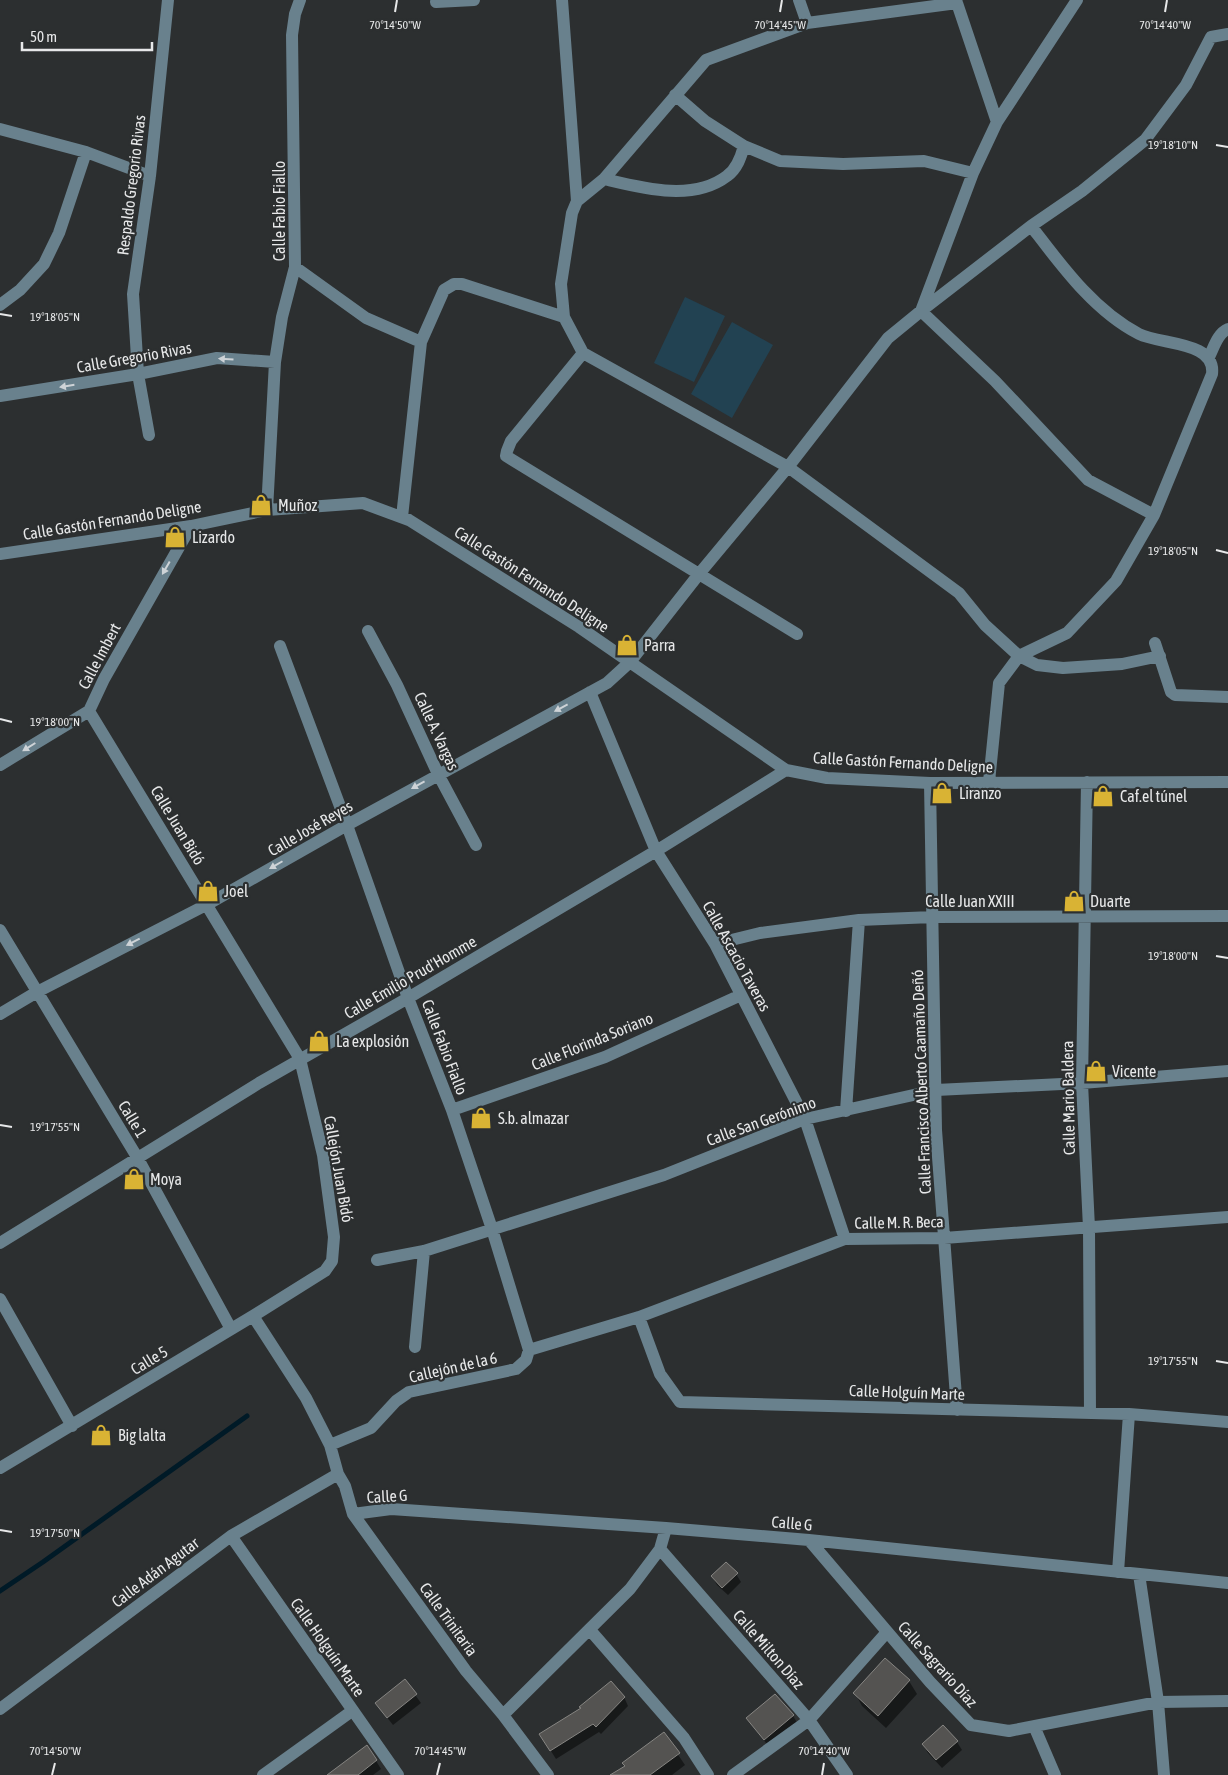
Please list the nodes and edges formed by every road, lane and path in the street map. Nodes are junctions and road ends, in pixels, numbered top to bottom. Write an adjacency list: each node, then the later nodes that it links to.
1 (168, 0): 17 (street, Respaldo Gregorio Rivas)
2 (300, 0): 21 (street, Calle Fabio Fiallo)
3 (474, 0): 8 (street)
4 (562, 0): 19 (street)
5 (799, 0): 9 (street)
6 (1077, 0): 12 (street)
7 (957, 1): 9 (street); 12 (street)
8 (436, 2)
9 (807, 23): 11 (street)
10 (1228, 34): 20 (street, Calle José Reyes)
11 (675, 95): 14 (street); 18 (street)
12 (997, 122): 16 (street)
13 (0, 129): 15 (street)
14 (744, 146): 16 (street); 18 (street)
15 (86, 152): 17 (street); 22 (street)
16 (974, 173): 23 (street)
17 (150, 176): 30 (street, Respaldo Gregorio Rivas)
18 (604, 179): 19 (street)
19 (577, 201): 24 (street)
20 (1031, 226): 23 (street, Calle José Reyes); 28 (street)
21 (296, 267): 26 (street); 29 (street, Calle Fabio Fiallo)
22 (0, 305)
23 (921, 311): 33 (street, Calle José Reyes); 35 (street)
24 (564, 317): 26 (street); 27 (street)
25 (1228, 329): 28 (street)
26 (421, 342): 36 (street)
27 (583, 353): 33 (street); 39 (street)
28 (1209, 357): 35 (street)
29 (275, 362): 30 (street, Calle Gregorio Rivas, one-way to 30); 34 (street, Calle Fabio Fiallo)
30 (138, 374): 31 (street, Calle Gregorio Rivas, one-way to 31); 32 (street, Respaldo Gregorio Rivas)
31 (0, 396)
32 (148, 435)
33 (788, 467): 39 (street, Calle José Reyes); 44 (street)
34 (267, 510): 36 (street, Calle Gastón Fernando Deligne); 37 (street, Calle Gastón Fernando Deligne)
35 (1154, 515): 44 (street)
36 (402, 517): 46 (street, Calle Gastón Fernando Deligne)
37 (191, 526): 38 (street, Calle Gastón Fernando Deligne); 49 (street, Calle Imbert, one-way to 49)
38 (0, 554)
39 (699, 574): 41 (street); 46 (street, Calle José Reyes)
40 (368, 631): 52 (street, Calle A. Vargas)
41 (797, 634)
42 (1155, 643): 45 (street)
43 (280, 646): 57 (street, Calle Fabio Fiallo)
44 (1020, 656): 45 (street); 53 (street)
45 (1160, 656): 48 (street)
46 (630, 662): 47 (street, Calle José Reyes); 51 (street, Calle Gastón Fernando Deligne)
47 (590, 692): 52 (street, Calle José Reyes, one-way to 52); 59 (street, Calle Ascacio Taveras)
48 (1228, 697)
49 (89, 711): 50 (street, Calle Imbert, one-way to 50); 60 (street, Calle Juan Bidó)
50 (0, 765)
51 (786, 770): 56 (street, Calle Gastón Fernando Deligne); 59 (street, Calle Emilio Prud'Homme)
52 (438, 774): 57 (street, Calle José Reyes, one-way to 57); 58 (street, Calle A. Vargas)
53 (989, 782): 54 (street, Calle Gastón Fernando Deligne); 56 (street, Calle Gastón Fernando Deligne)
54 (1087, 782): 55 (street, Calle Gastón Fernando Deligne); 63 (street, Calle Mario Baldera)
55 (1228, 782)
56 (930, 783): 62 (street, Calle Francisco Alberto Caamaño Deñó)
57 (347, 825): 60 (street, Calle José Reyes, one-way to 60); 69 (street, Calle Fabio Fiallo)
58 (476, 845)
59 (656, 851): 66 (street, Calle Ascacio Taveras); 69 (street, Calle Emilio Prud'Homme)
60 (208, 904): 67 (street, Calle José Reyes, one-way to 67); 71 (street, Calle Juan Bidó)
61 (1228, 916): 63 (street, Calle Juan XXIII)
62 (933, 917): 63 (street, Calle Juan XXIII); 64 (street, Calle Juan XXIII); 74 (street, Calle Francisco Alberto Caamaño Deñó)
63 (1085, 918): 73 (street, Calle Mario Baldera)
64 (859, 920): 66 (street, Calle Juan XXIII); 76 (street)
65 (0, 930): 67 (street, Calle 1)
66 (715, 944): 68 (street, Calle Ascacio Taveras)
67 (37, 992): 70 (street, Calle José Reyes); 78 (street, Calle 1)
68 (741, 995): 75 (street, Calle Florinda Soriano); 77 (street, Calle Ascacio Taveras)
69 (408, 998): 71 (street, Calle Emilio Prud'Homme); 75 (street, Calle Fabio Fiallo)
70 (0, 1014)
71 (300, 1059): 78 (street, Calle Emilio Prud'Homme); 87 (street, Callejón Juan Bidó)
72 (1228, 1071): 73 (street, Calle San Gerónimo)
73 (1082, 1083): 74 (street, Calle San Gerónimo); 80 (street, Calle Mario Baldera)
74 (936, 1090): 76 (street, Calle San Gerónimo); 82 (street, Calle Francisco Alberto Caamaño Deñó)
75 (452, 1110): 81 (street, Calle Fabio Fiallo)
76 (846, 1111): 77 (street, Calle San Gerónimo)
77 (805, 1119): 81 (street, Calle San Gerónimo); 83 (street, Calle Ascacio Taveras)
78 (137, 1157): 84 (street, Calle Emilio Prud'Homme); 91 (street, Calle 1)
79 (1228, 1217): 80 (street, Calle M. R. Beca)
80 (1089, 1228): 82 (street, Calle M. R. Beca); 95 (street, Calle Mario Baldera)
81 (492, 1229): 85 (street, Calle San Gerónimo); 93 (street, Calle Fabio Fiallo)
82 (944, 1238): 83 (street, Calle M. R. Beca); 94 (street, Calle Francisco Alberto Caamaño Deñó)
83 (845, 1239): 90 (street, Calle M. R. Beca)
84 (0, 1243)
85 (424, 1251): 86 (street, Calle San Gerónimo); 92 (street)
86 (377, 1260)
87 (314, 1277): 89 (street, Calle 5)
88 (0, 1299): 98 (street)
89 (253, 1316): 91 (street, Calle 5); 99 (street, Calle Trinitaria)
90 (639, 1317): 93 (street, Calle M. R. Beca); 94 (street, Calle Holguín Marte)
91 (231, 1329): 98 (street, Calle 5)
92 (415, 1346)
93 (529, 1350): 99 (street, Callejón de la 6)
94 (957, 1410): 95 (street, Calle Holguín Marte)
95 (1090, 1413): 96 (street, Calle Holguín Marte)
96 (1129, 1414): 97 (street, Calle Holguín Marte); 107 (street)
97 (1228, 1422)
98 (72, 1426): 100 (street, Calle 5)
99 (330, 1445): 101 (street, Calle Trinitaria)
100 (0, 1468)
101 (338, 1474): 102 (street, Calle Trinitaria); 104 (street, Calle Adán Agutar)
102 (353, 1514): 103 (street, Calle G); 116 (street, Calle Trinitaria)
103 (666, 1528): 105 (street, Calle G); 106 (street)
104 (231, 1536): 114 (street, Calle Adán Agutar); 115 (street, Calle Holguín Marte)
105 (809, 1540): 107 (street, Calle G); 111 (street, Calle Sagrario Díaz)
106 (660, 1549): 110 (street); 117 (street, Calle Milton Díaz)
107 (1118, 1572): 108 (street, Calle G)
108 (1139, 1574): 109 (street, Calle G); 113 (street)
109 (1228, 1583)
110 (590, 1630): 116 (street); 122 (street)
111 (887, 1632): 117 (street); 118 (street, Calle Sagrario Díaz)
112 (1228, 1701): 113 (street, Calle Sagrario Díaz)
113 (1158, 1702): 118 (street, Calle Sagrario Díaz); 126 (street)
114 (0, 1709)
115 (352, 1711): 119 (street); 120 (street, Calle Holguín Marte)
116 (503, 1715): 121 (street, Calle Trinitaria)
117 (809, 1720): 123 (street); 124 (street, Calle Milton Díaz)
118 (1034, 1726): 125 (street)
119 (263, 1775)
120 (398, 1775)
121 (548, 1775)
122 (708, 1775)
123 (733, 1775)
124 (847, 1775)
125 (1055, 1775)
126 (1164, 1775)

